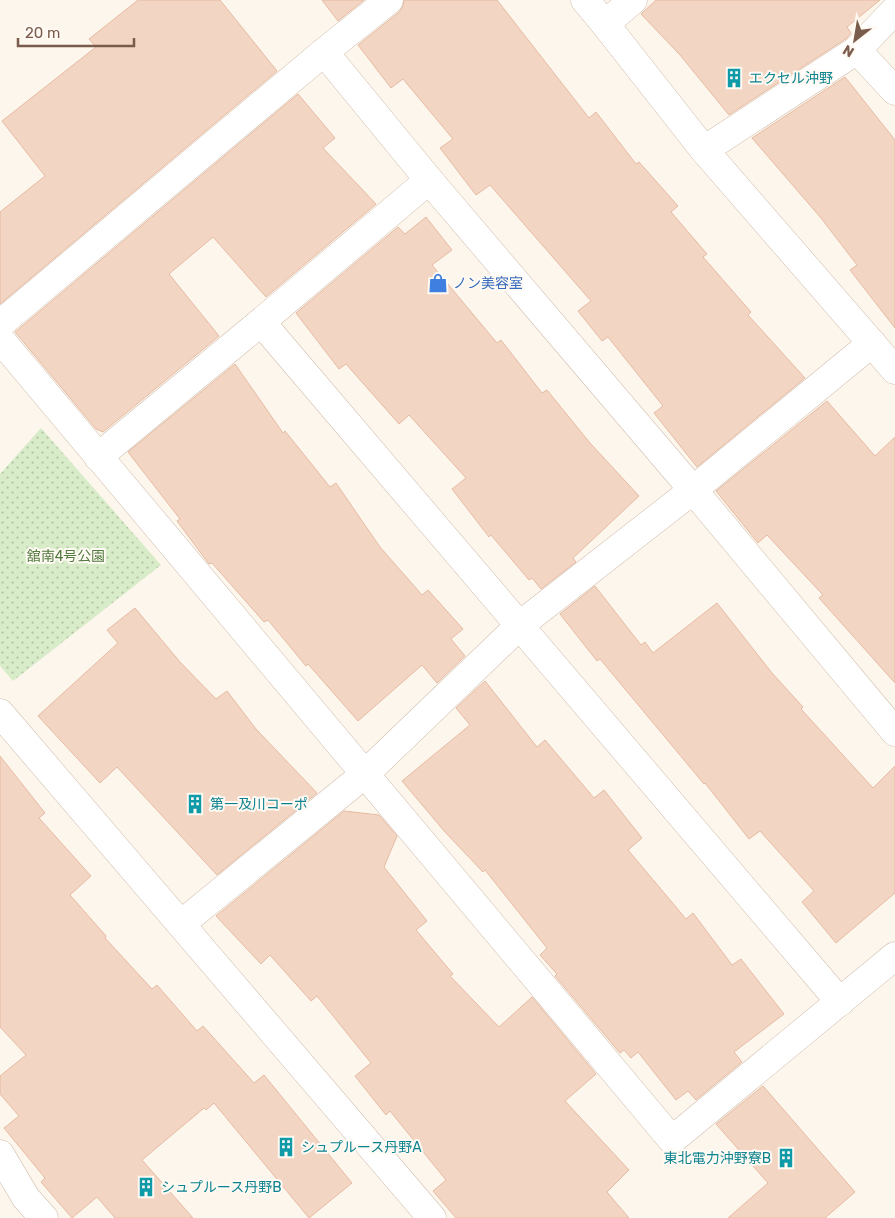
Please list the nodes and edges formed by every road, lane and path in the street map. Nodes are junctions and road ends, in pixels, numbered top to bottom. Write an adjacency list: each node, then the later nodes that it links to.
1 (389, 0): 7 (street)
2 (585, 0): 5 (street)
3 (633, 0): 5 (street)
4 (895, 10): 6 (street)
5 (605, 24): 9 (street)
6 (857, 50): 8 (street); 9 (street)
7 (324, 52): 10 (street); 12 (street)
8 (895, 91)
9 (704, 150): 14 (street)
10 (428, 180): 11 (street); 17 (street)
11 (262, 322): 16 (street); 18 (street)
12 (0, 324)
13 (0, 339): 16 (street)
14 (872, 343): 15 (street); 17 (street)
15 (895, 370)
16 (98, 456): 21 (street)
17 (693, 490): 18 (street); 20 (street)
18 (520, 626): 21 (street); 24 (street)
19 (0, 713): 22 (street)
20 (895, 732)
21 (365, 774): 22 (street); 24 (street)
22 (181, 924): 27 (street)
23 (895, 956): 24 (street)
24 (840, 1002)
25 (0, 1155): 26 (street)
26 (44, 1218)
27 (432, 1218)

